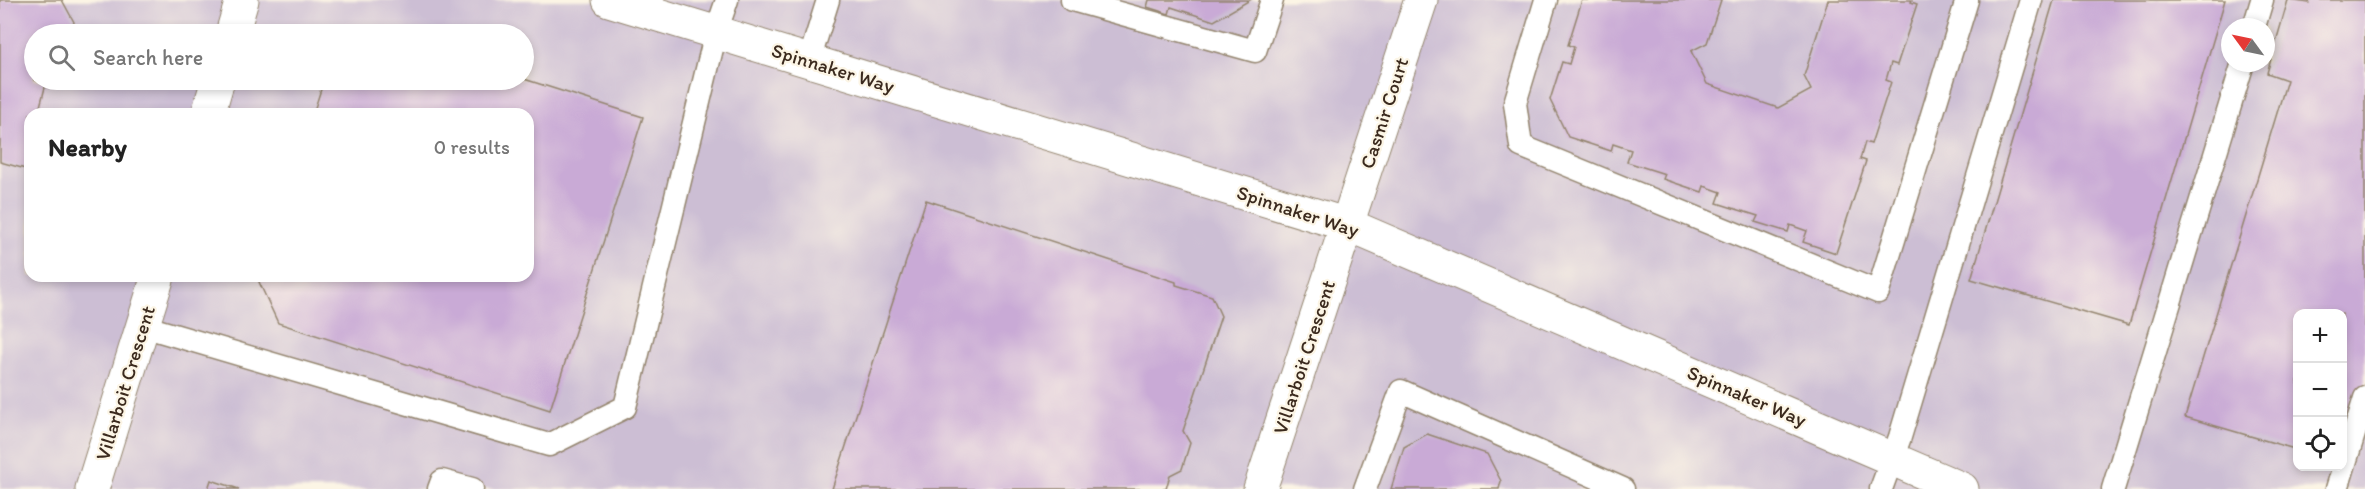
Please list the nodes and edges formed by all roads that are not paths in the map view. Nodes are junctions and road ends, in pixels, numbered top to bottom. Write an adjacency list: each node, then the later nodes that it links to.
1 (242, 0): 13 (street)
2 (609, 0): 14 (street, Spinnaker Way)
3 (727, 0): 14 (lane)
4 (828, 0): 15 (lane)
5 (1072, 0): 6 (lane)
6 (1272, 0)
7 (1420, 0): 19 (street, Casmir Court)
8 (1546, 0): 9 (lane)
9 (1967, 0)
10 (2031, 0): 23 (lane)
11 (2262, 0): 12 (lane)
12 (2257, 18)
13 (235, 24)
14 (716, 33): 15 (street, Spinnaker Way); 21 (lane)
15 (809, 61): 19 (street, Spinnaker Way)
16 (2240, 72): 32 (lane)
17 (215, 90): 18 (street)
18 (210, 108)
19 (1348, 225): 23 (street, Spinnaker Way); 27 (street, Villarboit Crescent)
20 (156, 282): 21 (street, Villarboit Crescent)
21 (143, 326): 24 (street, Villarboit Crescent)
22 (2365, 398): 33 (lane)
23 (1892, 459): 30 (lane); 31 (street, Spinnaker Way)
24 (92, 489)
25 (439, 489): 26 (lane)
26 (472, 489)
27 (1260, 489)
28 (1365, 489): 29 (lane)
29 (1623, 489)
30 (1881, 489)
31 (1962, 489)
32 (2113, 489)
33 (2337, 489)

